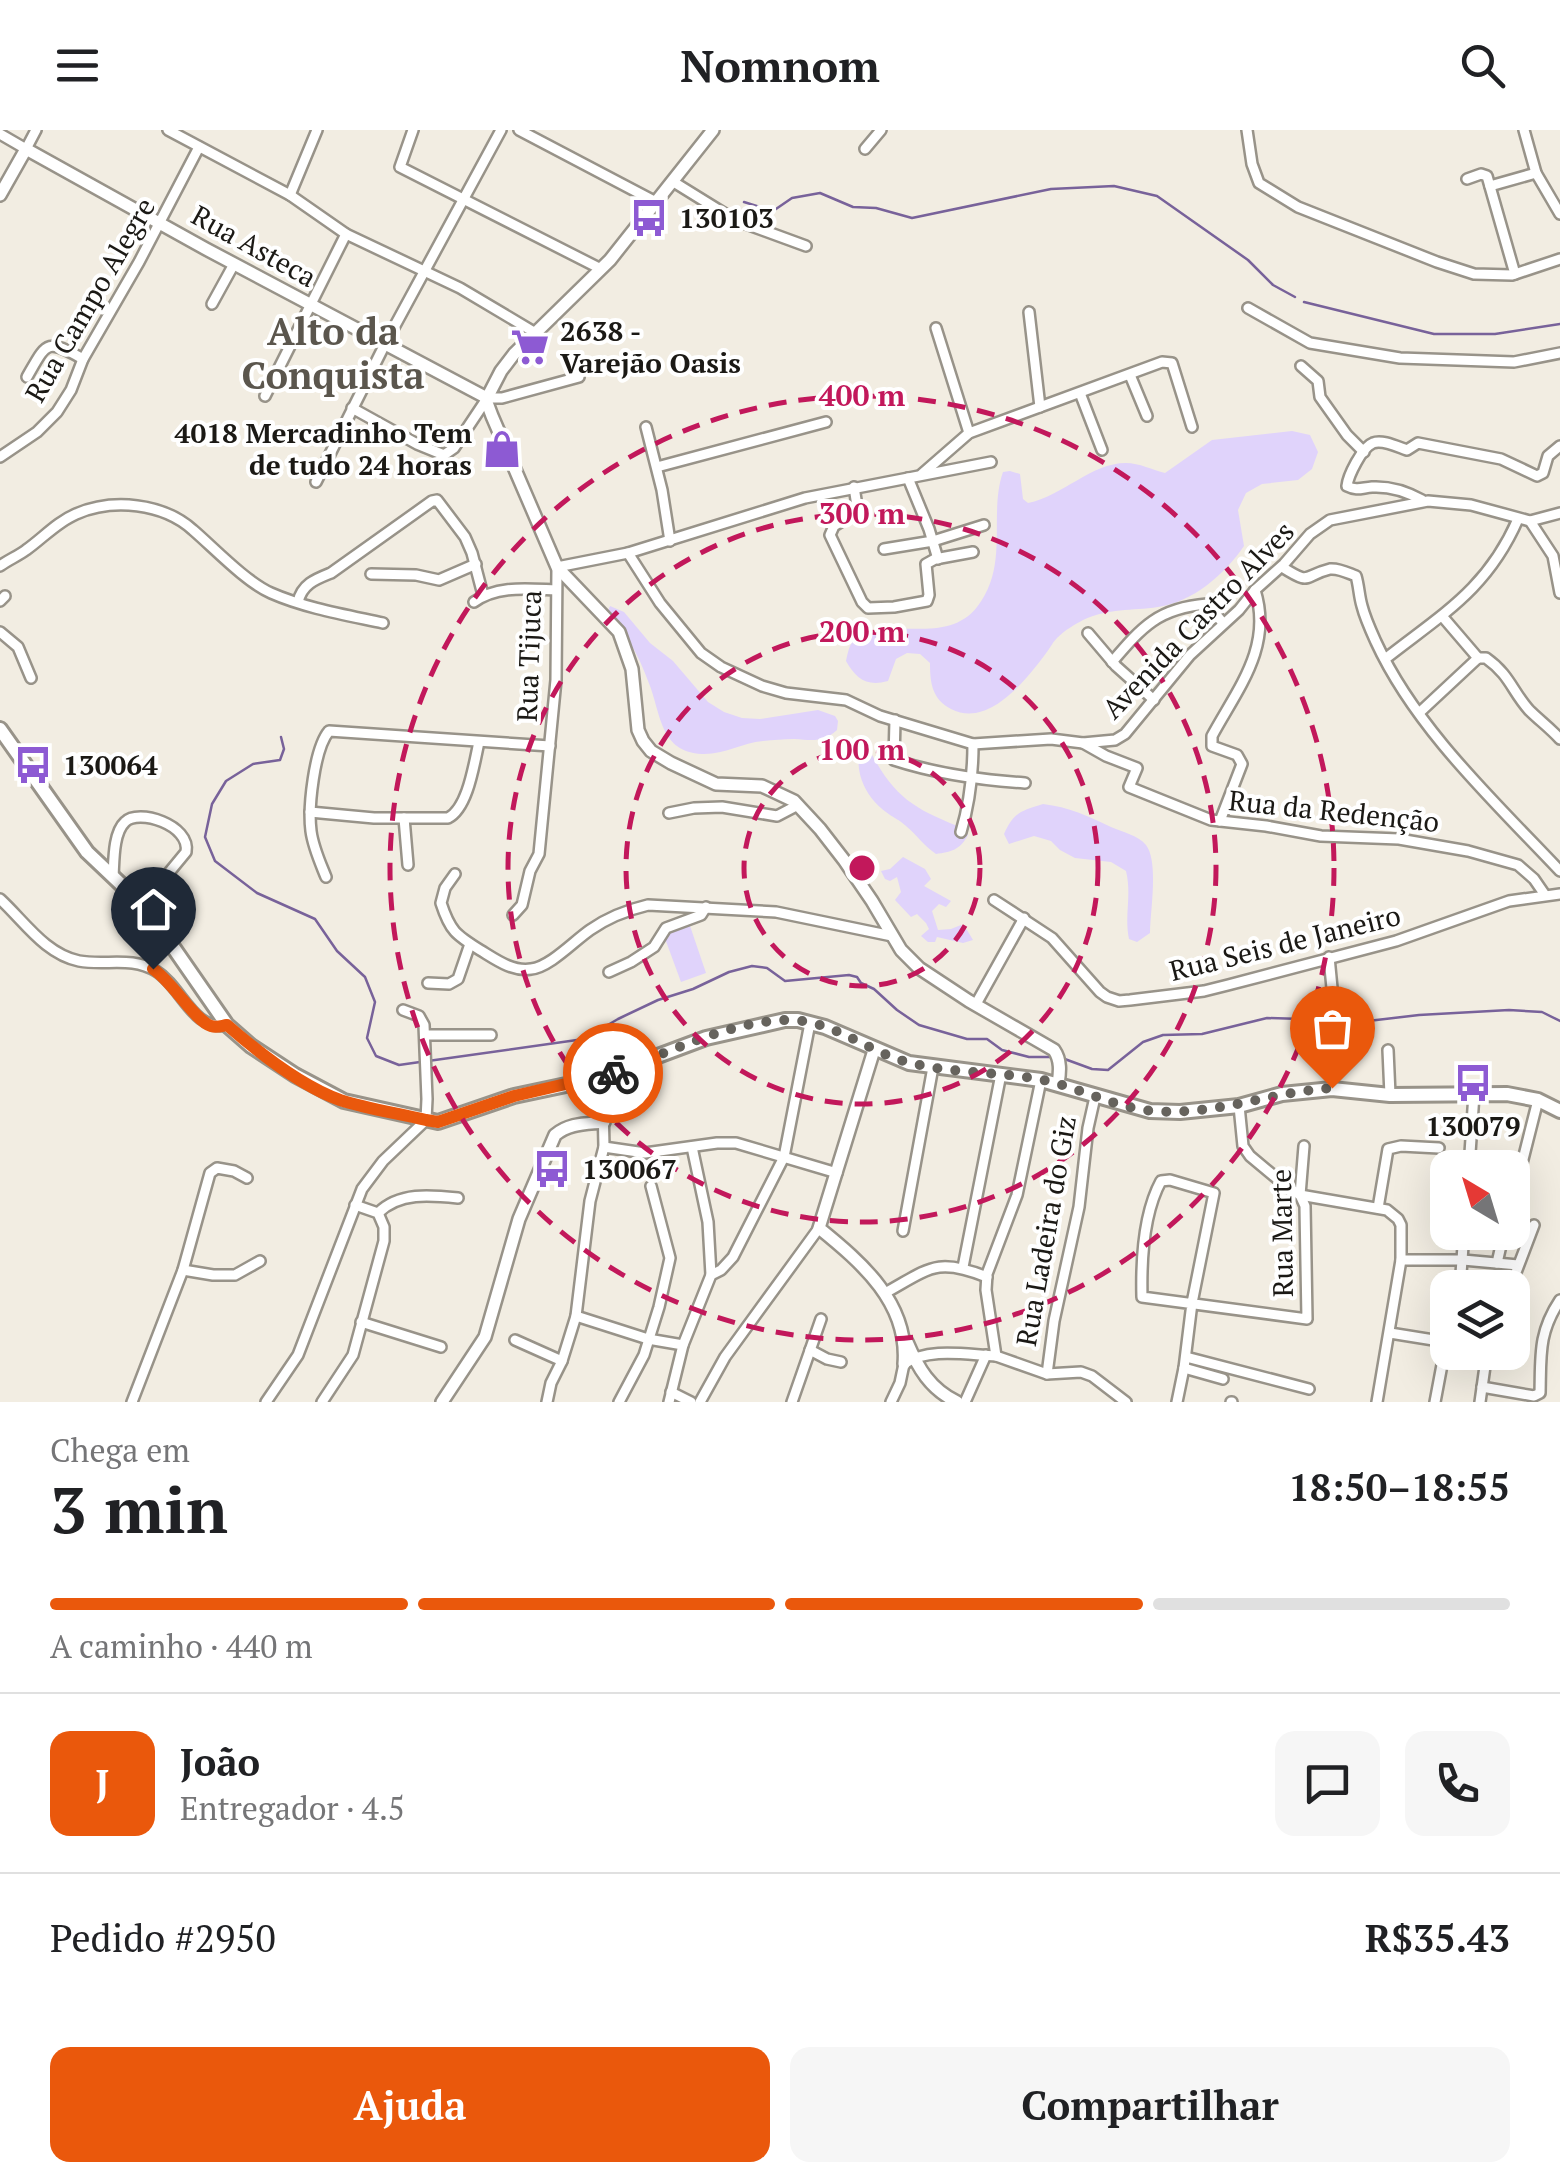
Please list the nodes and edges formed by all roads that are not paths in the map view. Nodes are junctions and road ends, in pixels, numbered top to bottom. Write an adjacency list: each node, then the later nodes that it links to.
1 (36, 130): 13 (street)
2 (168, 130): 12 (street)
3 (317, 130): 19 (street)
4 (413, 130): 21 (street)
5 (501, 130): 21 (street)
6 (520, 130): 22 (street)
7 (712, 130): 17 (street)
8 (881, 130): 14 (street)
9 (1247, 130): 31 (street)
10 (1524, 130): 15 (street)
11 (0, 134): 13 (street, Rua Asteca)
12 (199, 147): 19 (street); 24 (street, Rua Campo Alegre)
13 (26, 148): 20 (street); 24 (street, Rua Asteca)
14 (865, 150)
15 (1536, 173): 18 (street); 23 (street)
16 (1467, 179): 18 (street)
17 (672, 181): 22 (street); 26 (street)
18 (1490, 186): 31 (street)
19 (290, 195): 25 (street)
20 (0, 196)
21 (464, 200): 29 (street); 30 (street)
22 (656, 202): 29 (street)
23 (1560, 214)
24 (161, 223): 28 (street, Rua Asteca); 40 (street, Rua Campo Alegre)
25 (346, 234): 30 (street); 33 (street)
26 (806, 246)
27 (1560, 259): 31 (street)
28 (234, 264): 32 (street); 33 (street, Rua Asteca)
29 (601, 268): 37 (street)
30 (426, 271): 37 (street); 38 (street)
31 (1516, 274)
32 (212, 304)
33 (310, 305): 38 (street, Rua Asteca); 46 (street)
34 (1248, 308): 39 (street)
35 (1029, 312): 48 (street)
36 (936, 328): 54 (street)
37 (534, 332): 47 (street)
38 (385, 344): 47 (street, Rua Asteca); 49 (street)
39 (1560, 353)
40 (83, 359): 43 (street); 58 (street, Rua Campo Alegre)
41 (1301, 366): 57 (street)
42 (1130, 374): 45 (street); 50 (street); 53 (street)
43 (27, 377)
44 (579, 378): 47 (street)
45 (1080, 393): 48 (street); 56 (street)
46 (265, 396)
47 (487, 399): 49 (street); 78 (street, Rua Tijuca)
48 (1040, 406): 54 (street)
49 (352, 408): 63 (street)
50 (1148, 416)
51 (826, 422): 60 (street)
52 (646, 427): 60 (street)
53 (1192, 427)
54 (969, 433): 61 (street)
55 (1560, 446): 57 (street)
56 (1102, 450)
57 (1364, 452): 65 (street)
58 (0, 457)
59 (991, 462): 61 (street)
60 (657, 468): 70 (street)
61 (920, 476): 62 (street)
62 (908, 478): 64 (street); 71 (street)
63 (316, 482)
64 (854, 488): 70 (street); 75 (street)
65 (1424, 502): 67 (street, Avenida Castro Alves); 79 (street, Avenida Castro Alves)
66 (1560, 513): 68 (street, Avenida Castro Alves)
67 (1518, 519): 68 (street, Avenida Castro Alves); 87 (street)
68 (1530, 521): 83 (street)
69 (984, 525): 71 (street)
70 (670, 541): 74 (street)
71 (934, 541): 72 (street); 75 (street)
72 (884, 549)
73 (973, 552): 75 (street)
74 (628, 553): 78 (street); 98 (street, Avenida Castro Alves)
75 (938, 558)
76 (476, 564): 80 (street); 84 (street); 85 (street)
77 (0, 566): 85 (street)
78 (557, 566): 81 (street, Rua Tijuca); 108 (street, Rua Ladeira do Giz)
79 (1282, 567): 82 (street, Avenida Castro Alves); 93 (street)
80 (371, 574)
81 (556, 590): 84 (street); 105 (street, Rua Tijuca)
82 (1255, 590): 89 (street, Avenida Castro Alves); 112 (street)
83 (1560, 594)
84 (484, 595): 86 (street)
85 (298, 602): 88 (street)
86 (474, 602)
87 (1442, 616): 92 (street); 93 (street)
88 (382, 623)
89 (1223, 624): 94 (street); 96 (street, Avenida Castro Alves)
90 (0, 632): 95 (street)
91 (1088, 633): 94 (street)
92 (1478, 658): 97 (street); 99 (street)
93 (1385, 659): 97 (street)
94 (1112, 662): 96 (street)
95 (31, 678)
96 (1154, 700): 103 (street, Avenida Castro Alves)
97 (1419, 713): 115 (street)
98 (895, 720): 104 (street, Avenida Castro Alves); 106 (street)
99 (1556, 726): 101 (street)
100 (2, 734): 117 (main road)
101 (1560, 739)
102 (480, 742): 105 (street); 109 (street); 111 (street)
103 (1084, 743): 104 (street, Avenida Castro Alves); 112 (street, Rua da Redenção)
104 (973, 744): 106 (street)
105 (550, 746): 125 (street, Rua Tijuca)
106 (973, 779): 107 (street); 113 (street)
107 (1025, 783)
108 (798, 805): 110 (street); 127 (street, Rua Ladeira do Giz)
109 (310, 812): 111 (street); 118 (street)
110 (669, 813)
111 (404, 818): 114 (street)
112 (1220, 821): 120 (street, Rua da Redenção)
113 (961, 832)
114 (408, 865)
115 (1560, 871)
116 (455, 874): 128 (street)
117 (113, 877): 123 (main road); 123 (street)
118 (326, 877)
119 (1560, 894): 120 (street, Rua Seis de Janeiro)
120 (1546, 895): 129 (street, Rua Seis de Janeiro)
121 (0, 898): 136 (street)
122 (994, 900): 126 (street, Rua Seis de Janeiro)
123 (143, 904): 136 (main road)
124 (706, 907): 127 (street); 128 (street); 130 (street)
125 (513, 915)
126 (1024, 918): 129 (street, Rua Seis de Janeiro); 133 (street)
127 (892, 936): 133 (street, Rua Ladeira do Giz)
128 (470, 944): 131 (street)
129 (1328, 957): 132 (street)
130 (608, 972)
131 (428, 983)
132 (1332, 988)
133 (976, 1004): 145 (street, Rua Ladeira do Giz)
134 (403, 1010): 137 (street)
135 (810, 1022): 139 (main road); 143 (main road); 160 (street)
136 (227, 1025): 152 (main road)
137 (426, 1035): 138 (street); 152 (street)
138 (492, 1035)
139 (874, 1050): 141 (main road); 161 (street)
140 (1388, 1050): 147 (street)
141 (933, 1067): 142 (main road); 171 (street)
142 (1001, 1074): 144 (main road); 179 (street)
143 (600, 1078): 152 (main road); 153 (street)
144 (1041, 1080): 145 (main road); 184 (street)
145 (1058, 1084): 148 (main road)
146 (1474, 1094): 147 (main road); 149 (main road); 158 (street)
147 (1390, 1095): 150 (main road)
148 (1096, 1097): 150 (main road); 205 (street, Rua Ladeira do Giz)
149 (1538, 1100): 151 (main road); 159 (street)
150 (1239, 1106): 164 (street)
151 (1560, 1111)
152 (426, 1120): 166 (street)
153 (604, 1122): 155 (street); 213 (street)
154 (1304, 1146): 164 (street, Rua Marte)
155 (604, 1147): 156 (street); 188 (street)
156 (692, 1147): 160 (street); 183 (street)
157 (1439, 1148): 167 (street)
158 (1470, 1150)
159 (1525, 1150)
160 (784, 1157): 161 (street); 183 (street)
161 (836, 1173): 170 (street)
162 (247, 1178): 180 (street)
163 (651, 1186): 193 (street)
164 (1300, 1195): 167 (street); 187 (street, Rua Marte)
165 (458, 1198): 168 (street)
166 (355, 1205): 168 (street); 211 (street)
167 (1378, 1208): 175 (street)
168 (378, 1212): 190 (street)
169 (1534, 1225): 178 (street)
170 (819, 1228): 185 (street); 217 (street)
171 (903, 1230)
172 (1463, 1250): 176 (street)
173 (1500, 1250): 177 (street)
174 (260, 1260): 180 (street)
175 (1401, 1260): 176 (street); 191 (street)
176 (1463, 1260): 177 (street); 181 (street)
177 (1497, 1263): 178 (street)
178 (1518, 1265): 182 (street)
179 (963, 1268): 184 (street); 185 (street)
180 (183, 1270): 210 (street)
181 (1462, 1270)
182 (1516, 1270)
183 (711, 1275): 195 (street)
184 (987, 1277): 198 (street)
185 (885, 1293): 200 (street)
186 (1560, 1300): 207 (street)
187 (1192, 1303): 187 (street); 202 (street)
188 (576, 1316): 193 (street); 199 (street)
189 (820, 1319): 197 (street)
190 (361, 1322): 196 (street); 212 (street)
191 (1390, 1333): 192 (street); 224 (street)
192 (1430, 1337)
193 (648, 1339): 195 (street); 215 (street)
194 (515, 1340): 199 (street)
195 (683, 1345): 209 (street)
196 (441, 1347)
197 (810, 1350): 201 (street); 218 (street)
198 (991, 1356): 200 (street); 205 (street); 221 (street)
199 (562, 1361): 214 (street)
200 (909, 1361): 219 (street); 220 (street)
201 (841, 1362)
202 (1185, 1363): 206 (street); 208 (street); 223 (street)
203 (1441, 1370): 225 (street)
204 (1484, 1370): 207 (street)
205 (1047, 1374): 222 (street)
206 (1224, 1379)
207 (1482, 1387): 226 (street)
208 (1309, 1388)
209 (670, 1397): 216 (street)
210 (132, 1402)
211 (266, 1402)
212 (322, 1402)
213 (444, 1402)
214 (547, 1402)
215 (619, 1402)
216 (691, 1402)
217 (700, 1402)
218 (792, 1402)
219 (891, 1402)
220 (957, 1402)
221 (965, 1402)
222 (1126, 1402)
223 (1177, 1402)
224 (1377, 1402)
225 (1435, 1402)
226 (1480, 1402)

